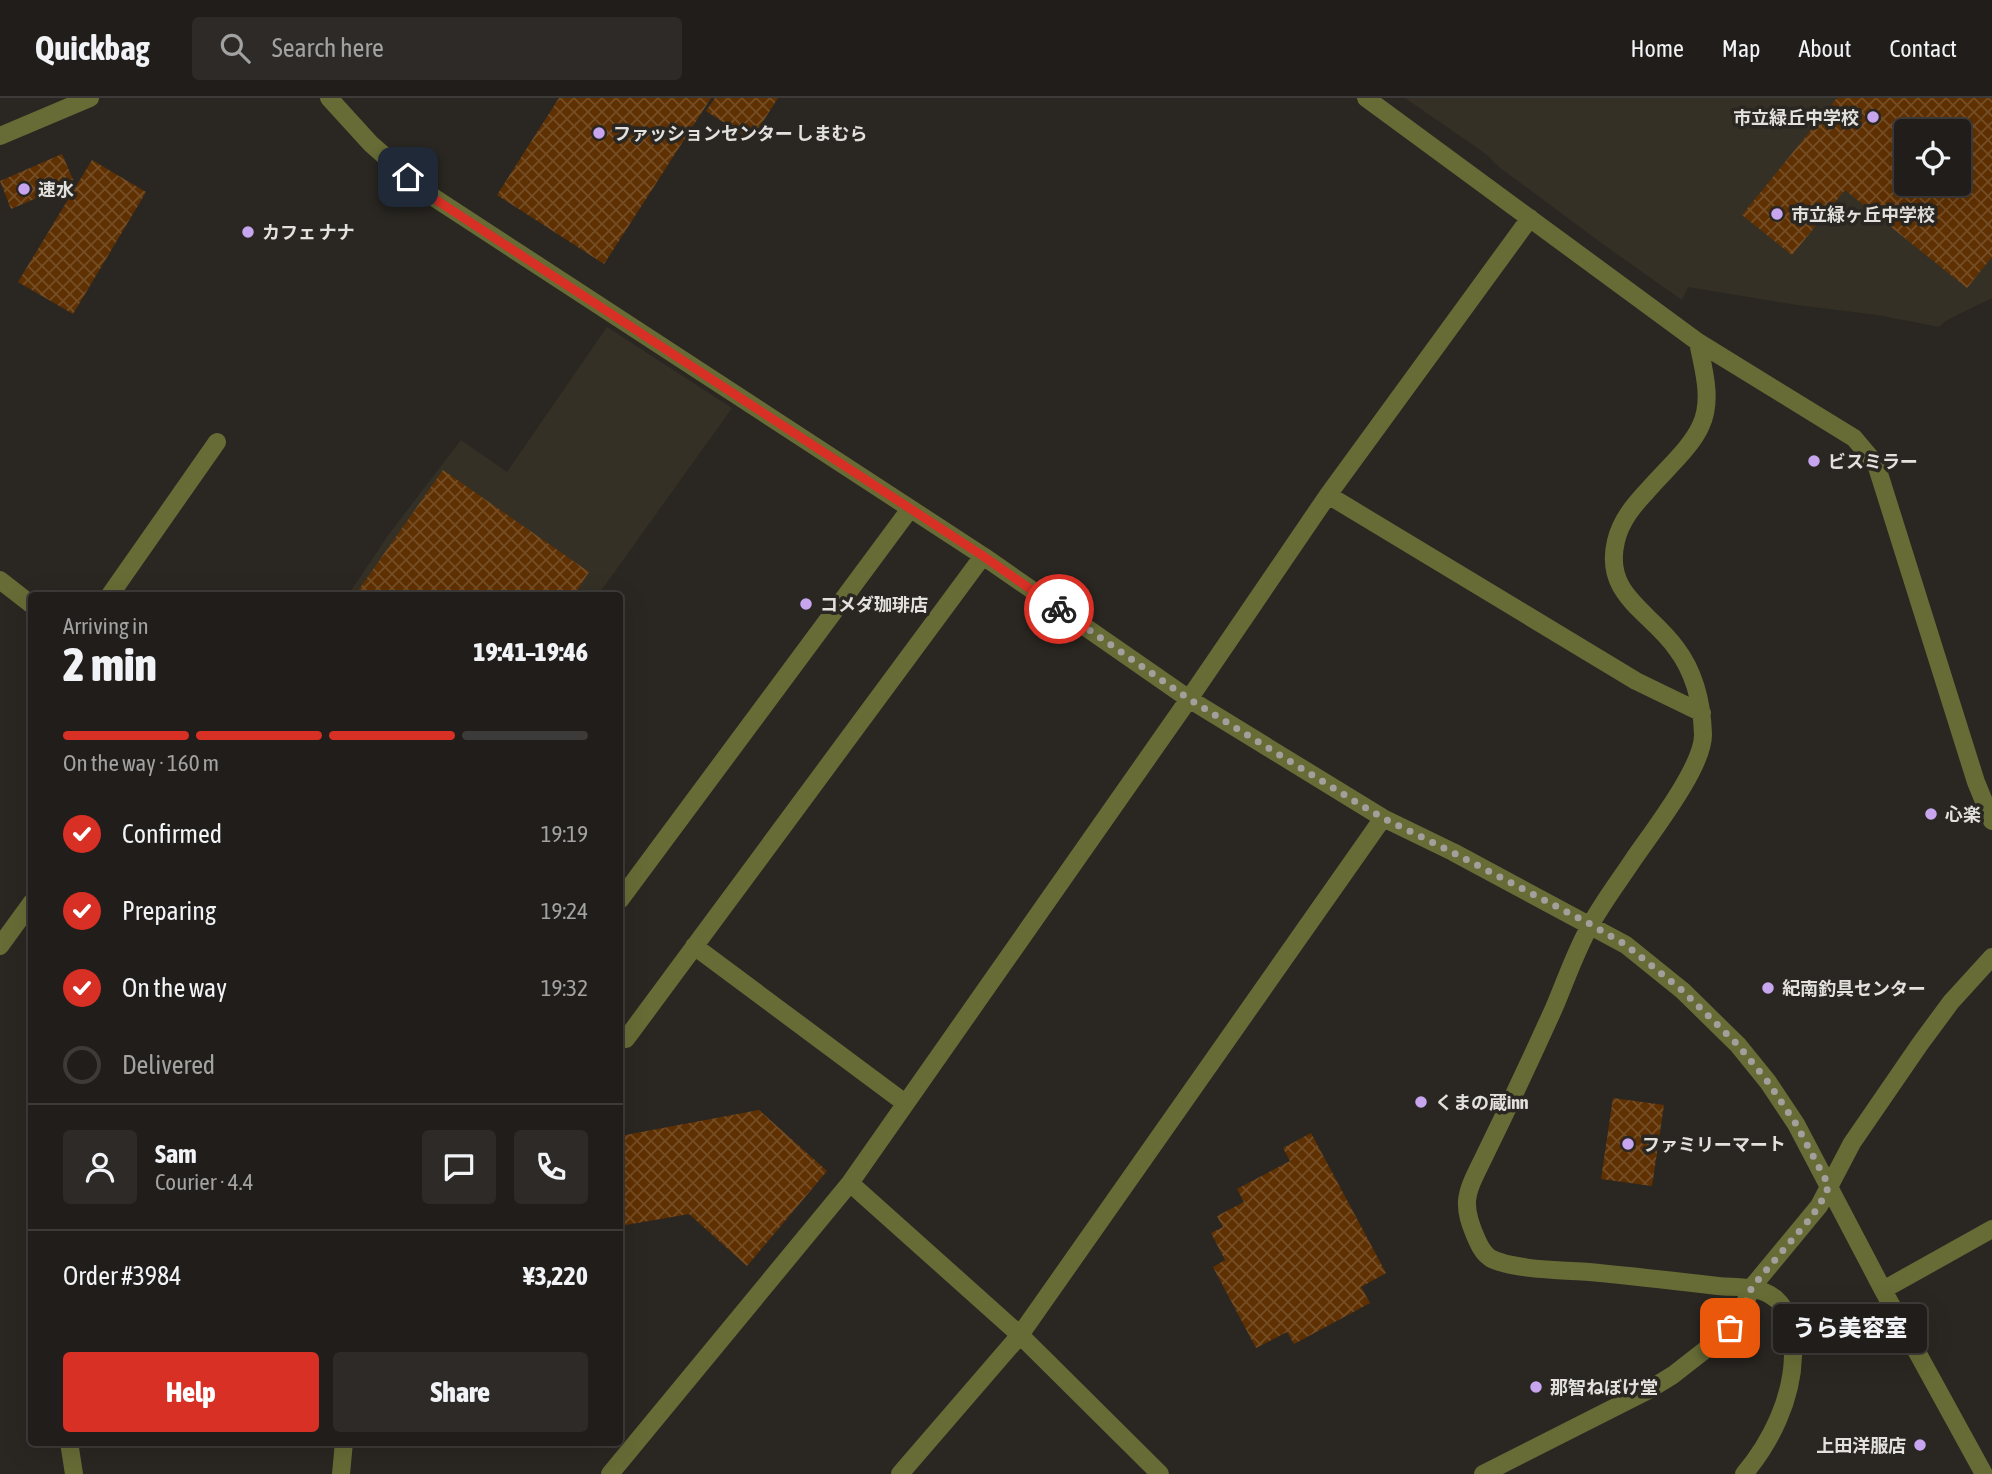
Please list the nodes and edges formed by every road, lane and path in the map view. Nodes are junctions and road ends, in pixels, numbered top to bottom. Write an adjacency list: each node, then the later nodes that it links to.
1 (90, 98): 4 (street)
2 (329, 98): 9 (street)
3 (1366, 98): 5 (street)
4 (0, 136)
5 (1530, 218): 6 (street); 8 (street)
6 (1698, 342): 15 (street); 17 (street)
7 (217, 442): 12 (street)
8 (1328, 495): 14 (street); 15 (street)
9 (910, 509): 10 (street); 18 (street)
10 (983, 556): 14 (street); 22 (street)
11 (0, 580): 13 (street)
12 (112, 592)
13 (28, 603)
14 (1189, 699): 16 (street); 25 (street)
15 (1702, 713): 20 (street)
16 (1383, 818): 20 (street); 31 (street)
17 (1992, 821)
18 (623, 896)
19 (28, 908): 21 (street)
20 (1590, 924): 27 (street); 29 (street)
21 (0, 946)
22 (694, 946): 24 (street); 25 (street)
23 (1992, 957): 27 (street)
24 (623, 1037)
25 (905, 1103): 26 (street)
26 (850, 1183): 31 (street); 37 (street)
27 (1829, 1186): 29 (street); 30 (street)
28 (1992, 1229): 30 (street)
29 (1752, 1287): 34 (street); 41 (street)
30 (1883, 1290): 42 (street)
31 (1020, 1335): 38 (street); 39 (street)
32 (70, 1446): 35 (street)
33 (344, 1446): 36 (street)
34 (1520, 1466): 40 (street)
35 (74, 1474)
36 (341, 1474)
37 (610, 1474)
38 (900, 1474)
39 (1160, 1474)
40 (1483, 1474)
41 (1744, 1474)
42 (1984, 1474)

